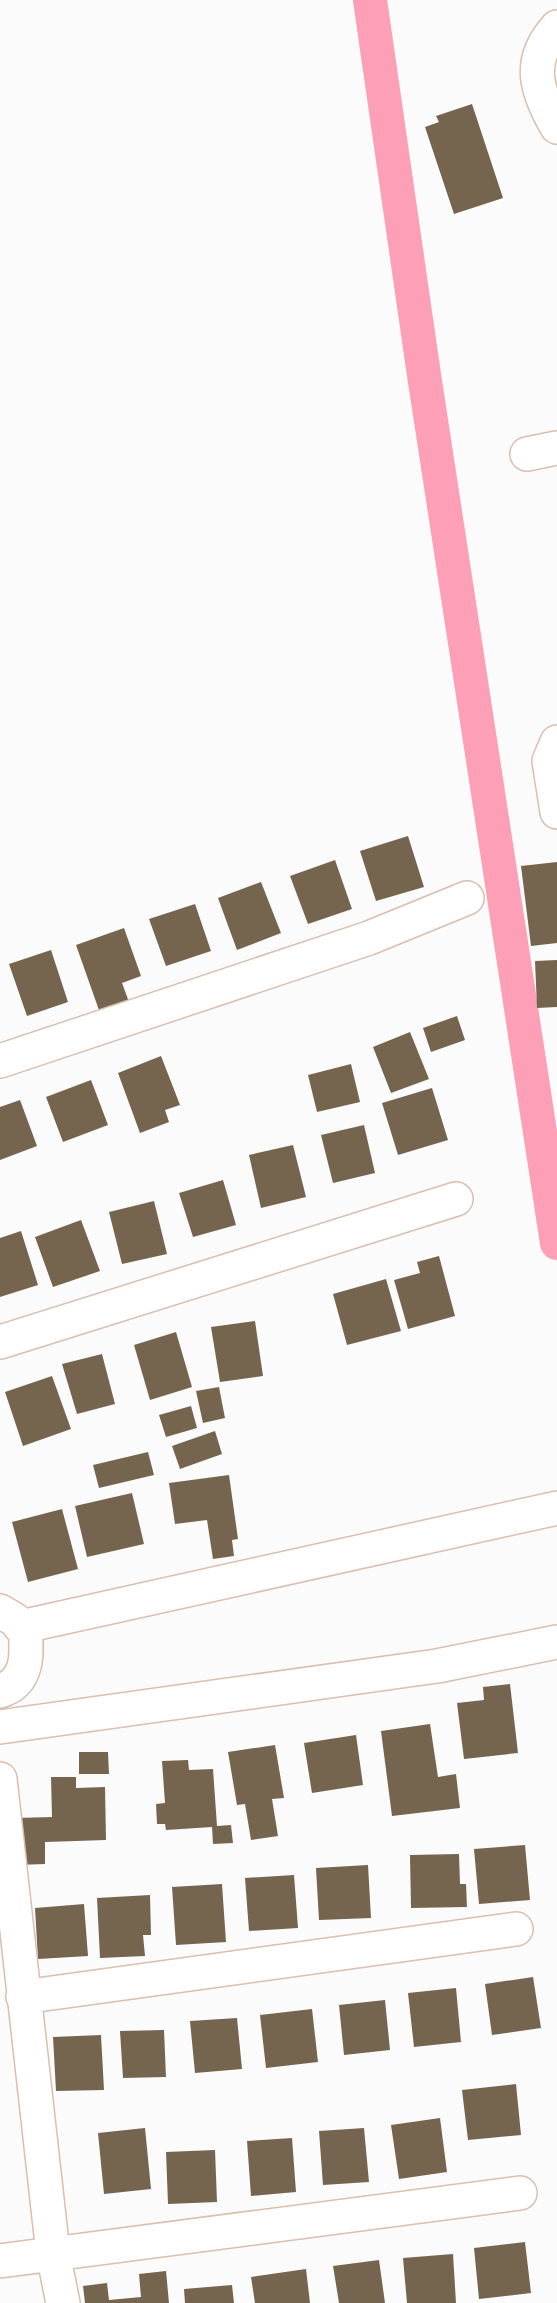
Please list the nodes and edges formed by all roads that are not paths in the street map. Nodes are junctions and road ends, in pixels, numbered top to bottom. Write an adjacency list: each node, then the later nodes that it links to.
1 (557, 27): 2 (street)
2 (557, 127)
3 (557, 742): 4 (street)
4 (557, 812)
5 (467, 898): 6 (street)
6 (0, 1061)
7 (456, 1199): 8 (street)
8 (0, 1342)
9 (557, 1508): 10 (street)
10 (12, 1618): 12 (street)
11 (557, 1642): 13 (street)
12 (0, 1691)
13 (0, 1728)
14 (0, 1779): 16 (street)
15 (516, 1929): 17 (street)
16 (10, 1954): 17 (street)
17 (23, 1997): 19 (street)
18 (520, 2193): 19 (street)
19 (53, 2253): 20 (street); 21 (street)
20 (0, 2261)
21 (63, 2303)

